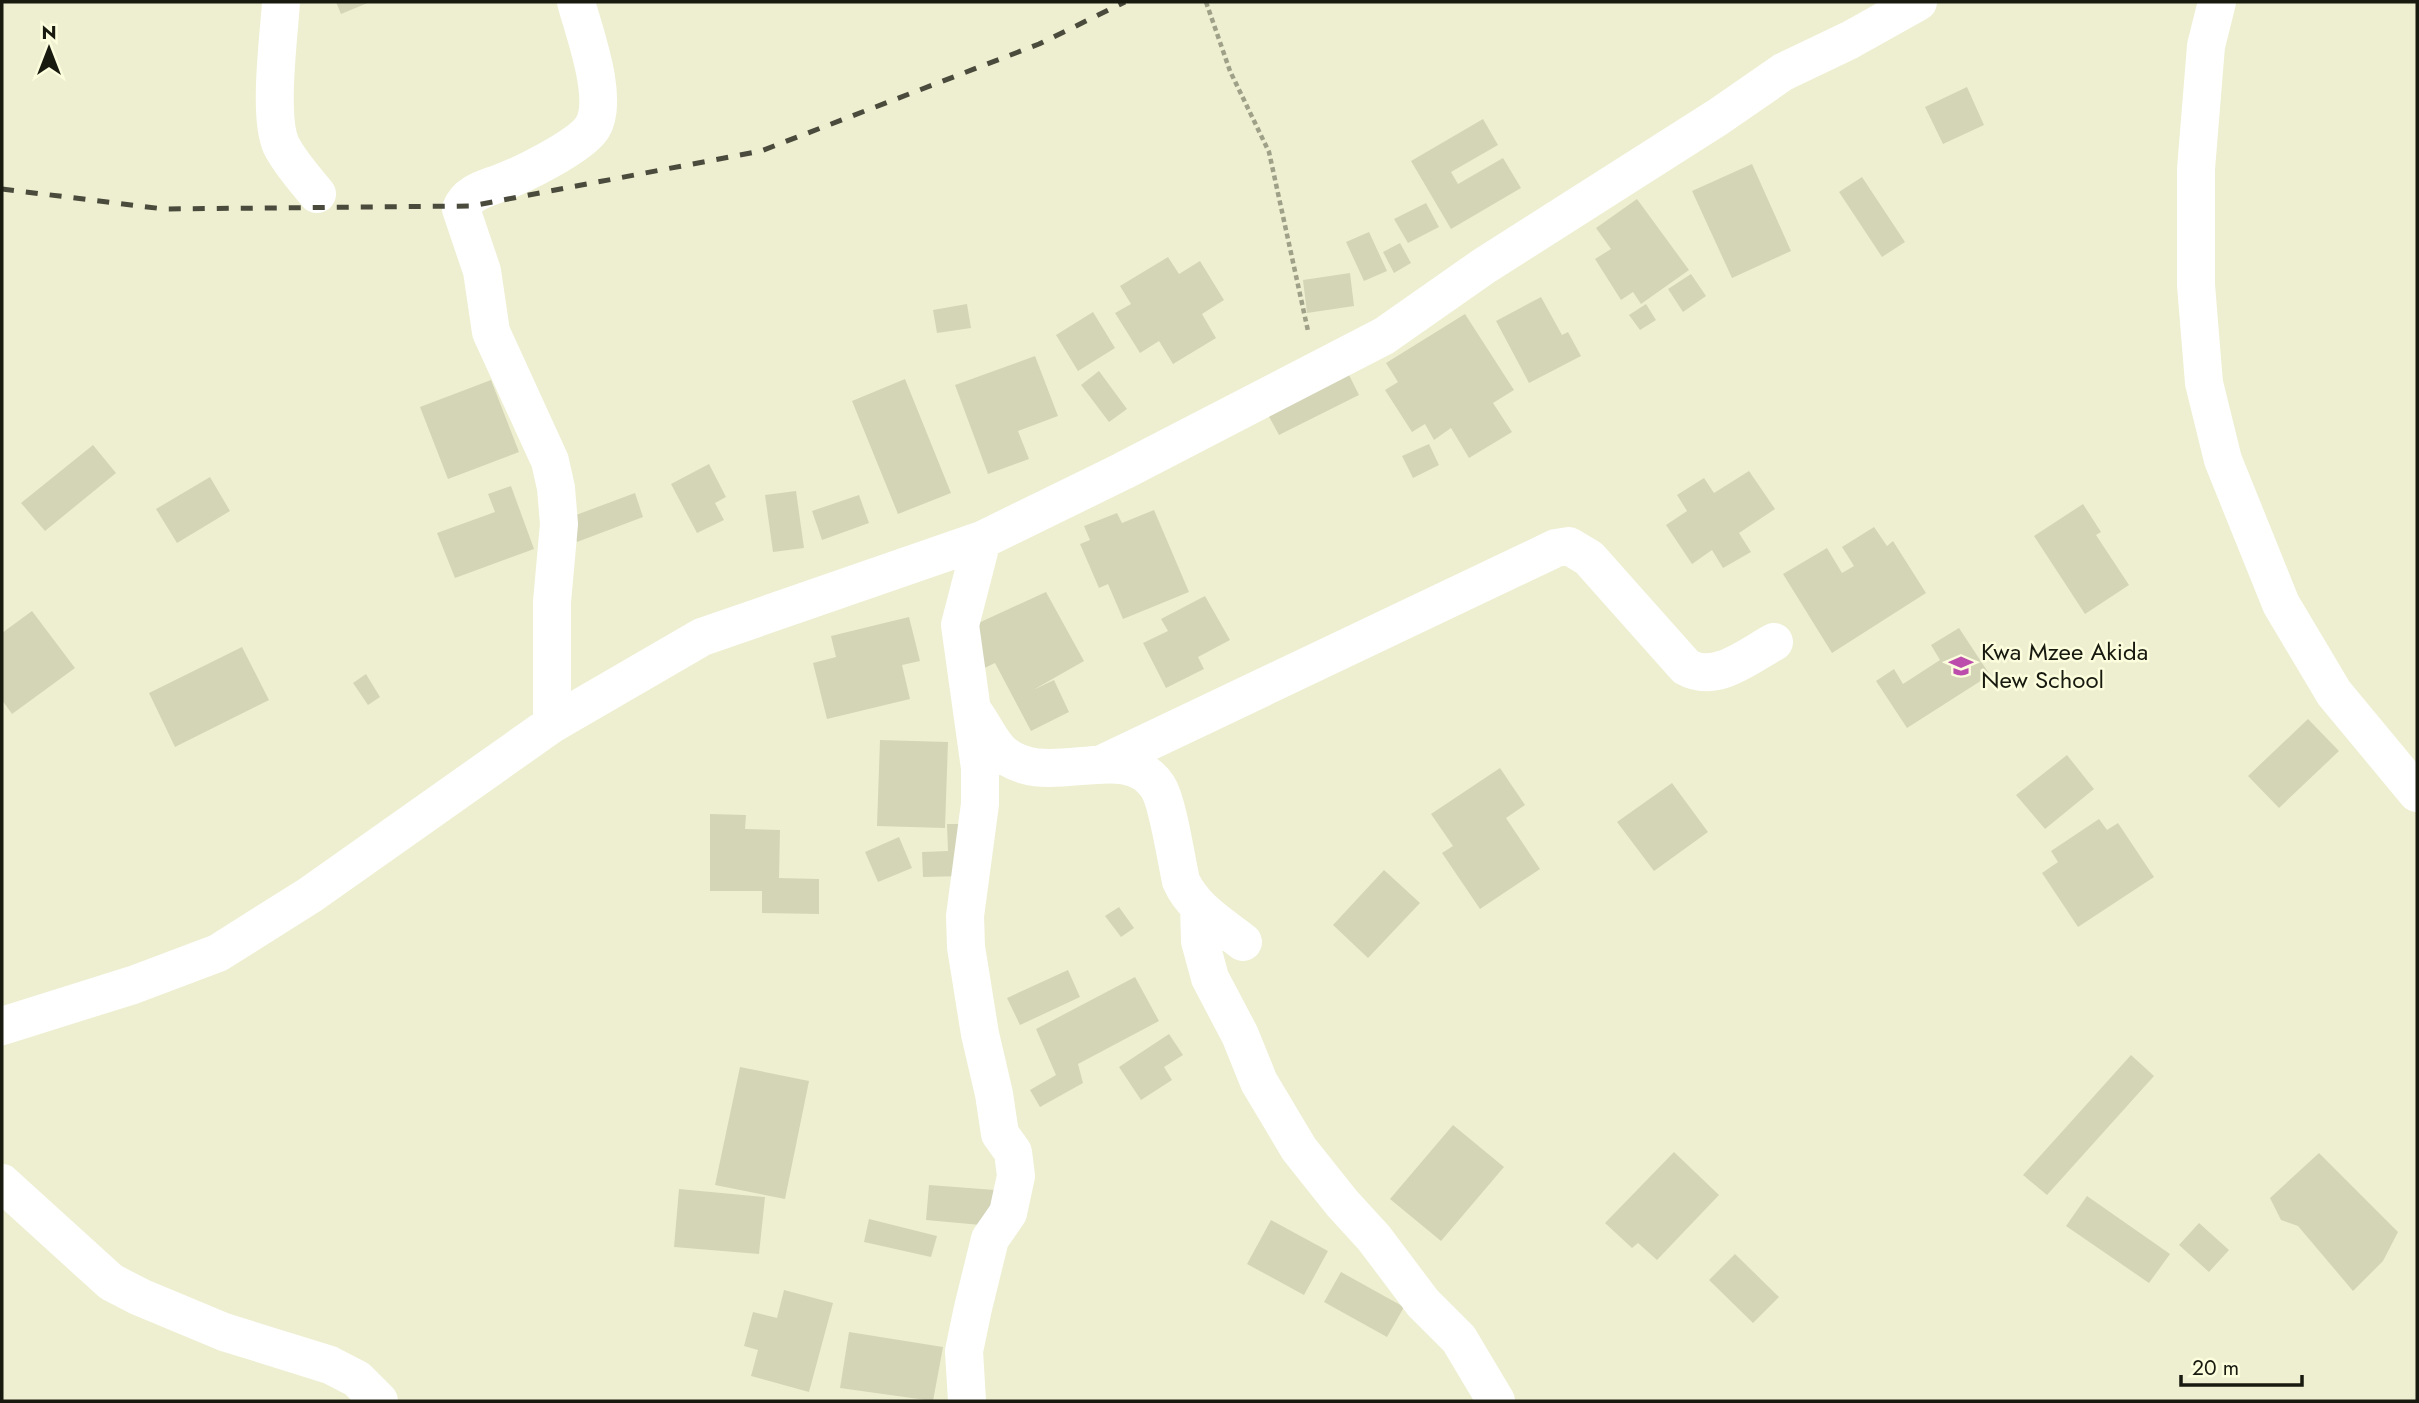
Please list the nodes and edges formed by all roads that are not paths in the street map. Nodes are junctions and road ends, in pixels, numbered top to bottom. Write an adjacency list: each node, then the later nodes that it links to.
1 (281, 2): 5 (street)
2 (576, 2): 9 (street)
3 (1918, 2): 6 (street)
4 (2217, 2): 11 (street)
5 (317, 194)
6 (982, 540): 8 (street); 9 (street)
7 (1774, 642): 10 (street)
8 (974, 712): 10 (street); 17 (street)
9 (552, 724): 14 (street)
10 (1102, 764): 12 (street)
11 (2417, 793)
12 (1199, 907): 13 (street); 18 (street)
13 (1243, 942)
14 (2, 1026)
15 (2, 1183): 16 (street)
16 (379, 1401)
17 (967, 1401)
18 (1496, 1401)

